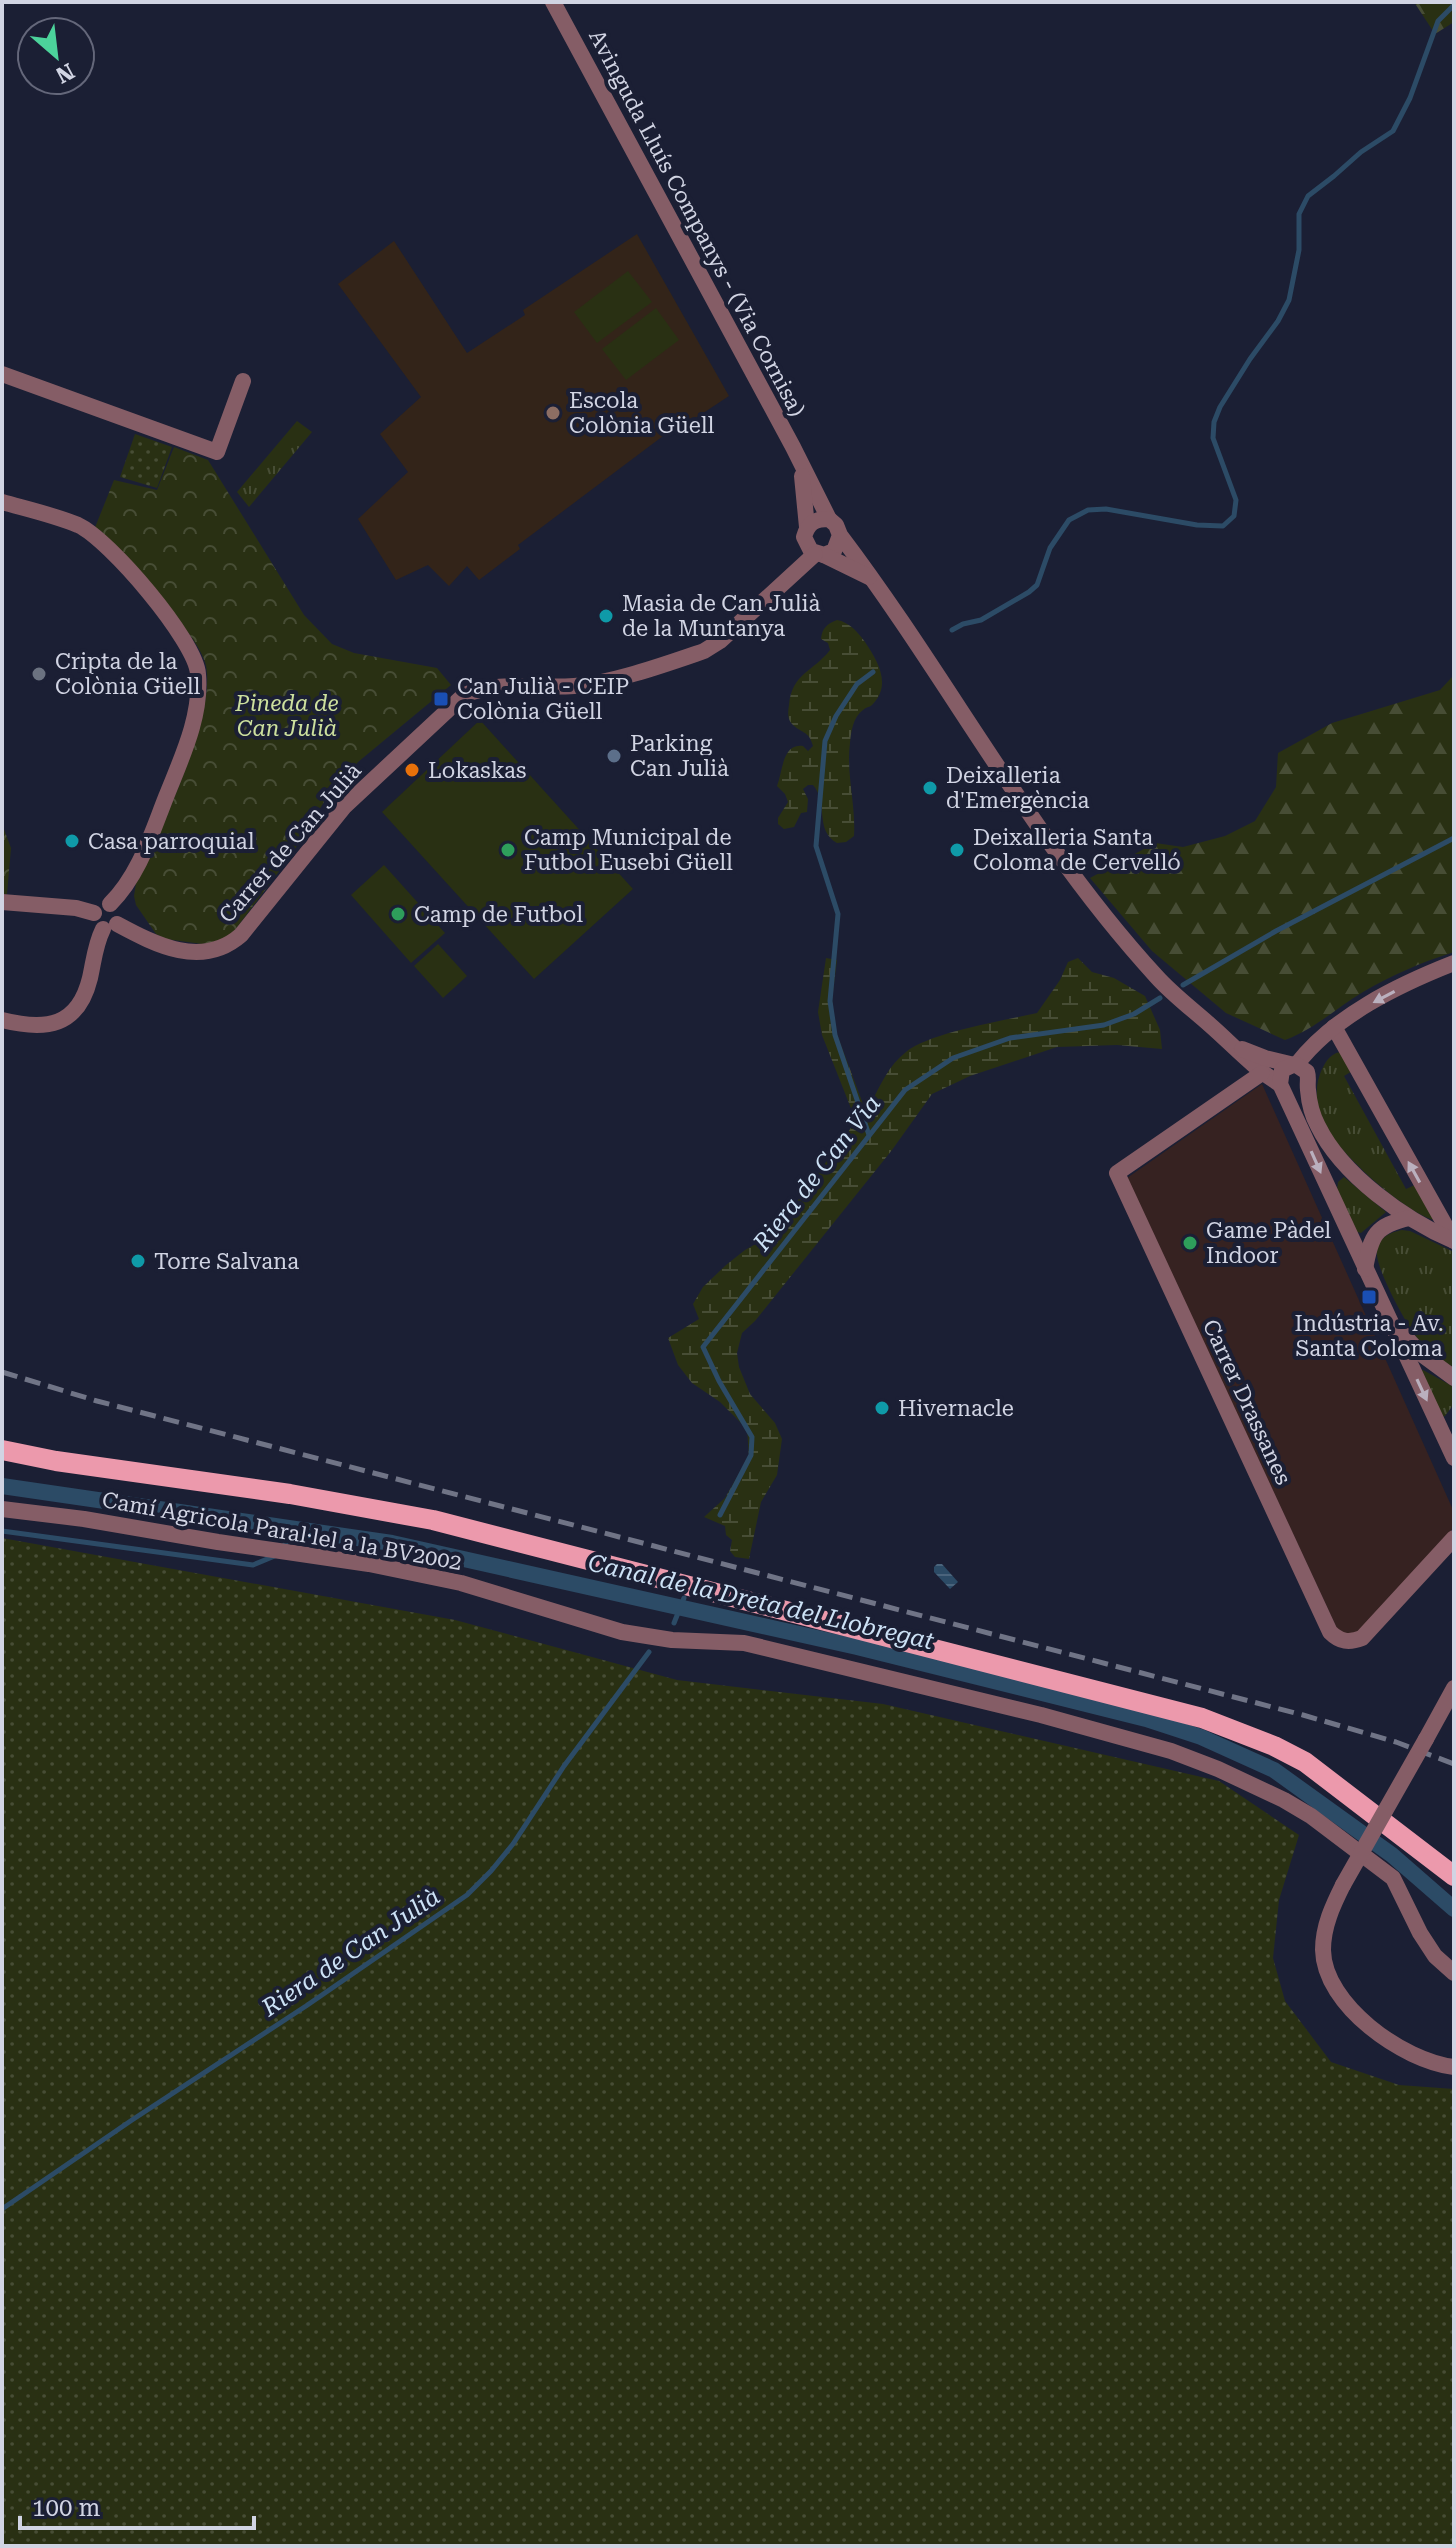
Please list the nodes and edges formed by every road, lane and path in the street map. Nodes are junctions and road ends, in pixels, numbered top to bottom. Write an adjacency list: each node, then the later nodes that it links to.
1 (553, 2): 4 (street, Avinguda Lluís Companys - (Via Cornisa))
2 (2, 374): 3 (street)
3 (243, 381)
4 (801, 466): 6 (street, Avinguda Lluís Companys - (Via Cornisa)); 7 (street, Avinguda Lluís Companys - (Via Cornisa))
5 (2, 502): 12 (street)
6 (829, 519): 7 (street); 8 (street)
7 (807, 527): 9 (street)
8 (840, 535): 9 (street); 10 (street)
9 (820, 554): 10 (street); 14 (street, Carrer de Can Julià)
10 (871, 578): 18 (street)
11 (2, 902): 13 (street)
12 (110, 904): 13 (street); 14 (street)
13 (94, 913): 14 (street)
14 (110, 927): 16 (street)
15 (1454, 963): 17 (street, one-way to 17)
16 (2, 1020)
17 (1334, 1027): 19 (street); 24 (street, one-way to 17)
18 (1233, 1045): 19 (street); 20 (street)
19 (1294, 1064): 21 (street); 22 (street)
20 (1262, 1073): 22 (street); 31 (street, Carrer Drassanes)
21 (1307, 1086): 22 (street); 23 (street)
22 (1282, 1087): 25 (street, one-way to 25)
23 (1409, 1218): 24 (street); 25 (street)
24 (1453, 1241)
25 (1365, 1269): 26 (street)
26 (1391, 1321): 27 (street); 29 (street, one-way to 29)
27 (1454, 1378)
28 (2, 1450): 33 (main road)
29 (1454, 1458)
30 (2, 1509): 34 (street, Camí Agricola Paral·lel a la BV2002)
31 (1454, 1538)
32 (1454, 1688): 35 (street, bridge)
33 (1454, 1876)
34 (1454, 1973)
35 (1454, 2067)

